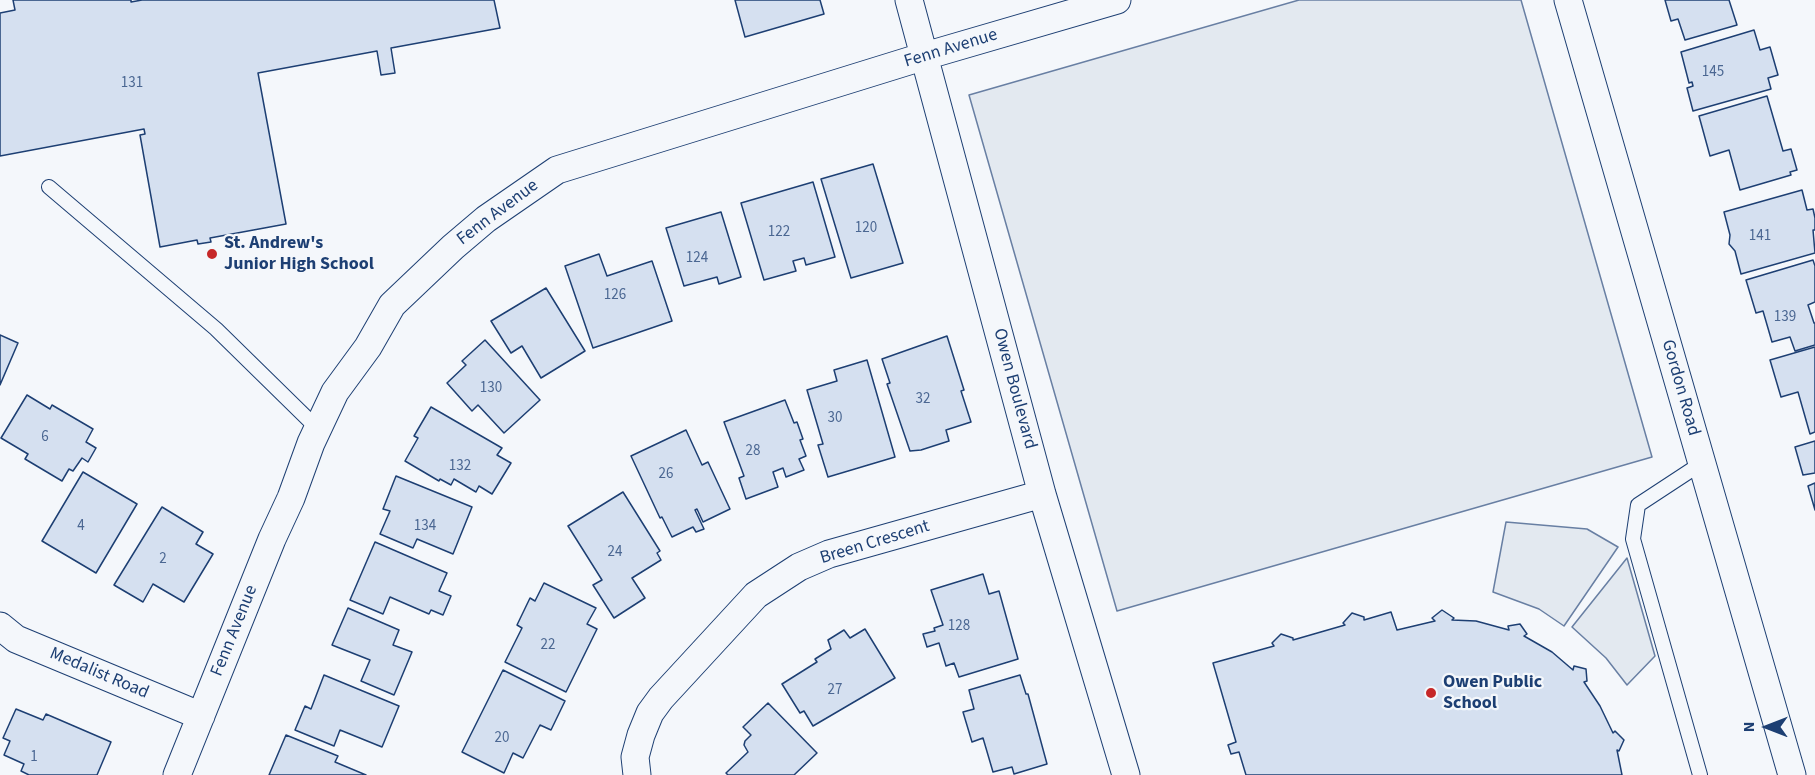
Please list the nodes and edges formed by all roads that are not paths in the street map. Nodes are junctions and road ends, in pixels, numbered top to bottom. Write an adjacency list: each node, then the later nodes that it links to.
1 (909, 0): 4 (street, Owen Boulevard)
2 (1117, 0): 4 (street, Fenn Avenue)
3 (1568, 0): 7 (street, Gordon Road)
4 (925, 56): 6 (street, Fenn Avenue); 8 (street, Owen Boulevard)
5 (49, 187): 6 (lane)
6 (318, 429): 10 (street, Fenn Avenue)
7 (1702, 463): 14 (lane); 15 (street, Gordon Road)
8 (1042, 494): 12 (street, Breen Crescent); 13 (street, Owen Boulevard)
9 (0, 626): 10 (street, Medalist Road)
10 (201, 716): 11 (street, Fenn Avenue)
11 (177, 775)
12 (637, 775)
13 (1126, 775)
14 (1700, 775)
15 (1792, 775)

